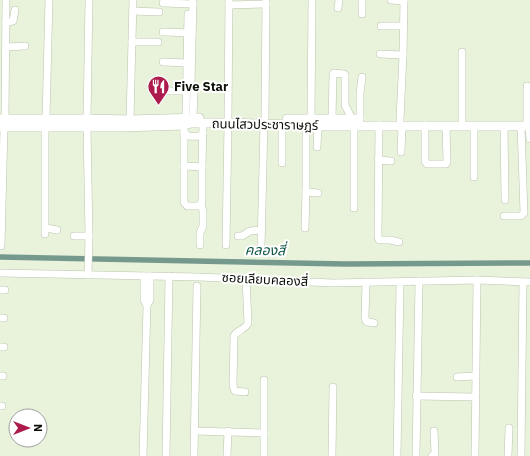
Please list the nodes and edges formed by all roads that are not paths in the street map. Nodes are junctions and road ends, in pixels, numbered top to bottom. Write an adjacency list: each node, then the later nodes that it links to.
1 (6, 0): 19 (street)
2 (48, 0): 46 (street)
3 (89, 0): 47 (street)
4 (133, 0): 16 (street)
5 (312, 0): 43 (street)
6 (338, 0): 14 (street)
7 (362, 0): 18 (street)
8 (390, 0): 9 (street)
9 (404, 0): 21 (street)
10 (190, 2): 13 (street); 23 (street)
11 (229, 2): 12 (street); 40 (street)
12 (266, 2): 41 (street)
13 (163, 4)
14 (338, 8)
15 (15, 10): 19 (street)
16 (133, 11): 17 (street); 24 (street)
17 (159, 12)
18 (362, 14)
19 (6, 23): 26 (street)
20 (381, 26): 21 (street)
21 (404, 26): 30 (street)
22 (163, 32): 23 (street)
23 (190, 33): 32 (street); 35 (street)
24 (132, 42): 25 (street); 38 (street)
25 (158, 42)
26 (6, 46): 27 (street); 45 (street)
27 (25, 46)
28 (462, 52): 39 (street)
29 (380, 54): 30 (street)
30 (403, 54): 44 (street)
31 (163, 62): 32 (street)
32 (187, 63): 35 (street)
33 (362, 77): 42 (street)
34 (528, 86): 51 (street)
35 (188, 87): 36 (street); 48 (street)
36 (162, 91)
37 (332, 119): 42 (main road, ถนนไสวประชาราษฎร์); 42 (street); 43 (main road, ถนนไสวประชาราษฎร์)
38 (130, 120): 47 (main road, ถนนไสวประชาราษฎร์); 48 (main road, ถนนไสวประชาราษฎร์)
39 (462, 120): 44 (main road, ถนนไสวประชาราษฎร์); 51 (main road, ถนนไสวประชาราษฎร์)
40 (228, 121): 41 (main road, ถนนไสวประชาราษฎร์); 48 (main road, ถนนไสวประชาราษฎร์); 49 (main road, ถนนไสวประชาราษฎร์); 82 (street)
41 (264, 121): 43 (main road, ถนนไสวประชาราษฎร์); 50 (main road, ถนนไสวประชาราษฎร์); 76 (street)
42 (354, 121): 44 (main road, ถนนไสวประชาราษฎร์); 52 (main road, ถนนไสวประชาราษฎร์); 53 (main road, ถนนไสวประชาราษฎร์); 72 (street)
43 (308, 122): 50 (main road, ถนนไสวประชาราษฎร์); 52 (main road, ถนนไสวประชาราษฎร์); 68 (street)
44 (401, 122): 53 (main road, ถนนไสวประชาราษฎร์); 54 (main road, ถนนไสวประชาราษฎร์); 61 (street)
45 (2, 123): 46 (main road, ถนนไสวประชาราษฎร์); 83 (street)
46 (45, 123): 47 (main road, ถนนไสวประชาราษฎร์); 75 (street)
47 (87, 123): 48 (main road, ถนนไสวประชาราษฎร์); 78 (street)
48 (187, 123): 49 (main road, ถนนไสวประชาราษฎร์); 58 (street); 65 (street)
49 (204, 123): 58 (street)
50 (282, 124): 64 (street)
51 (527, 124): 57 (main road, ถนนไสวประชาราษฎร์); 59 (street); 73 (street)
52 (318, 126): 60 (street)
53 (379, 126): 62 (street)
54 (425, 126): 55 (main road, ถนนไสวประชาราษฎร์); 55 (street)
55 (446, 126): 56 (main road, ถนนไสวประชาราษฎร์)
56 (474, 126): 57 (main road, ถนนไสวประชาราษฎร์); 67 (street)
57 (504, 126): 70 (street)
58 (203, 133): 66 (street)
59 (530, 139)
60 (317, 146)
61 (401, 152)
62 (378, 160): 63 (street); 80 (street)
63 (392, 161)
64 (282, 163)
65 (184, 166): 66 (street); 71 (street)
66 (202, 167): 71 (street)
67 (474, 177)
68 (306, 192): 69 (street); 74 (street)
69 (318, 193)
70 (504, 200)
71 (201, 204): 81 (street)
72 (354, 208)
73 (504, 216)
74 (305, 228)
75 (58, 230)
76 (262, 230): 79 (street); 84 (street)
77 (74, 236): 78 (street)
78 (89, 236): 85 (street)
79 (238, 236)
80 (399, 242)
81 (200, 245)
82 (226, 245)
83 (1, 246)
84 (261, 248)
85 (88, 272): 86 (street, ซอยเลียบคลองสี่); 87 (street, ซอยเลียบคลองสี่)
86 (0, 273)
87 (147, 276): 88 (street, ซอยเลียบคลองสี่); 109 (street)
88 (169, 276): 89 (street, ซอยเลียบคลองสี่); 110 (street)
89 (246, 278): 92 (street, ซอยเลียบคลองสี่); 101 (street)
90 (477, 280): 91 (street, ซอยเลียบคลองสี่); 93 (street, ซอยเลียบคลองสี่); 97 (street)
91 (418, 281): 92 (street, ซอยเลียบคลองสี่); 102 (street)
92 (366, 282): 96 (street)
93 (527, 282): 120 (street)
94 (197, 286): 105 (street)
95 (400, 286): 115 (street)
96 (374, 323)
97 (475, 376): 98 (street); 103 (street)
98 (457, 377)
99 (264, 380): 108 (street)
100 (333, 386): 114 (street)
101 (245, 392)
102 (416, 396): 103 (street); 116 (street)
103 (475, 398): 118 (street)
104 (509, 428): 119 (street)
105 (194, 431): 107 (street); 111 (street)
106 (434, 431): 117 (street)
107 (228, 432): 108 (street); 112 (street)
108 (264, 433): 113 (street)
109 (143, 456)
110 (166, 456)
111 (194, 456)
112 (227, 456)
113 (264, 456)
114 (332, 456)
115 (397, 456)
116 (416, 456)
117 (432, 456)
118 (475, 456)
119 (508, 456)
120 (521, 456)

